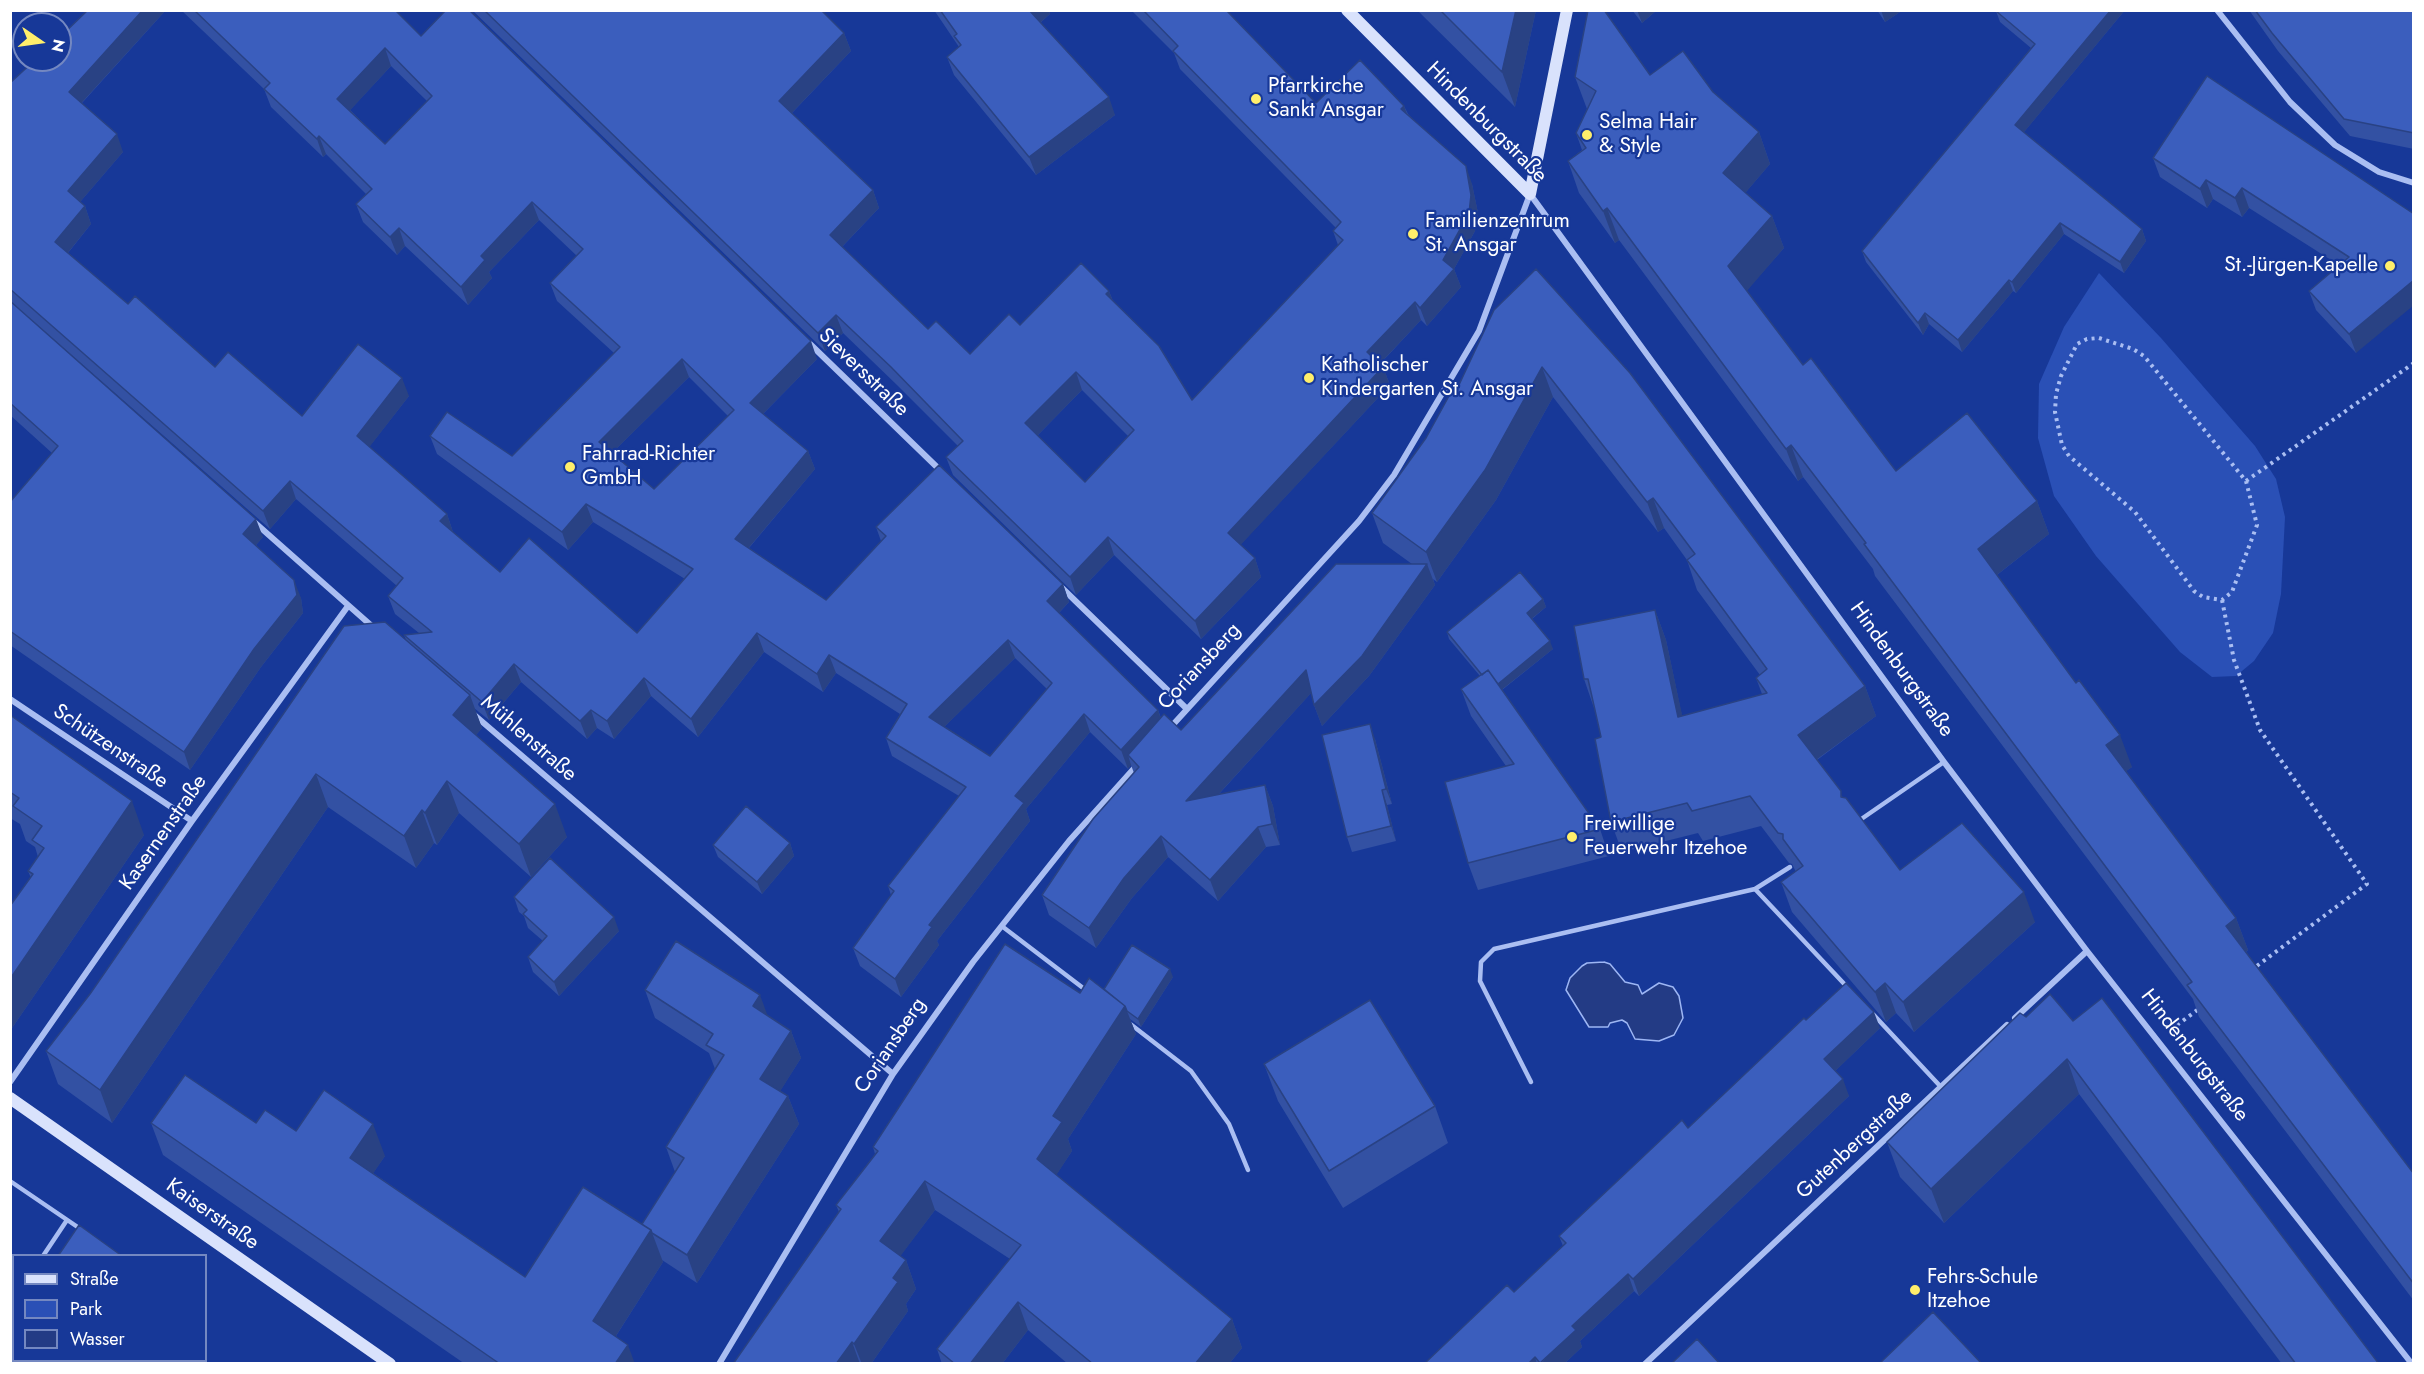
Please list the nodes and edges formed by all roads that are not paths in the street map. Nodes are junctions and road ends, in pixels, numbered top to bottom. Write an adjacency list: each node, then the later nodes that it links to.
1 (1347, 10): 5 (main road, Hindenburgstraße)
2 (1567, 10): 5 (main road, Coriansberg)
3 (2217, 10): 4 (street)
4 (2414, 183)
5 (1530, 194): 14 (street, Coriansberg); 17 (street, Hindenburgstraße)
6 (800, 335): 7 (street, Sieversstraße)
7 (946, 476)
8 (250, 519): 10 (street)
9 (1058, 584): 14 (street)
10 (348, 606): 11 (street); 18 (street, Kasernenstraße)
11 (384, 637)
12 (10, 699): 18 (street, Schützenstraße)
13 (466, 707): 28 (street, Mühlenstraße)
14 (1187, 709): 15 (street, Coriansberg)
15 (1164, 735)
16 (1140, 762): 22 (street, Coriansberg)
17 (1944, 762): 19 (lane); 23 (street, Hindenburgstraße)
18 (192, 821): 29 (street, Kasernenstraße)
19 (1855, 824)
20 (1790, 867): 21 (lane)
21 (1755, 889): 24 (lane); 30 (lane)
22 (1003, 927): 25 (lane); 28 (street, Coriansberg)
23 (2087, 951): 31 (street, Gutenbergstraße); 41 (street, Hindenburgstraße)
24 (1852, 991)
25 (1097, 999)
26 (1868, 1008): 31 (lane)
27 (1125, 1020): 33 (lane)
28 (893, 1074): 39 (street, Coriansberg)
29 (10, 1082)
30 (1531, 1082)
31 (1941, 1087): 40 (street, Gutenbergstraße)
32 (10, 1098): 38 (main road, Kaiserstraße)
33 (1248, 1170)
34 (10, 1181): 35 (lane)
35 (67, 1220): 36 (lane); 37 (lane)
36 (84, 1232)
37 (44, 1254)
38 (390, 1364)
39 (719, 1364)
40 (1645, 1364)
41 (2412, 1364)

